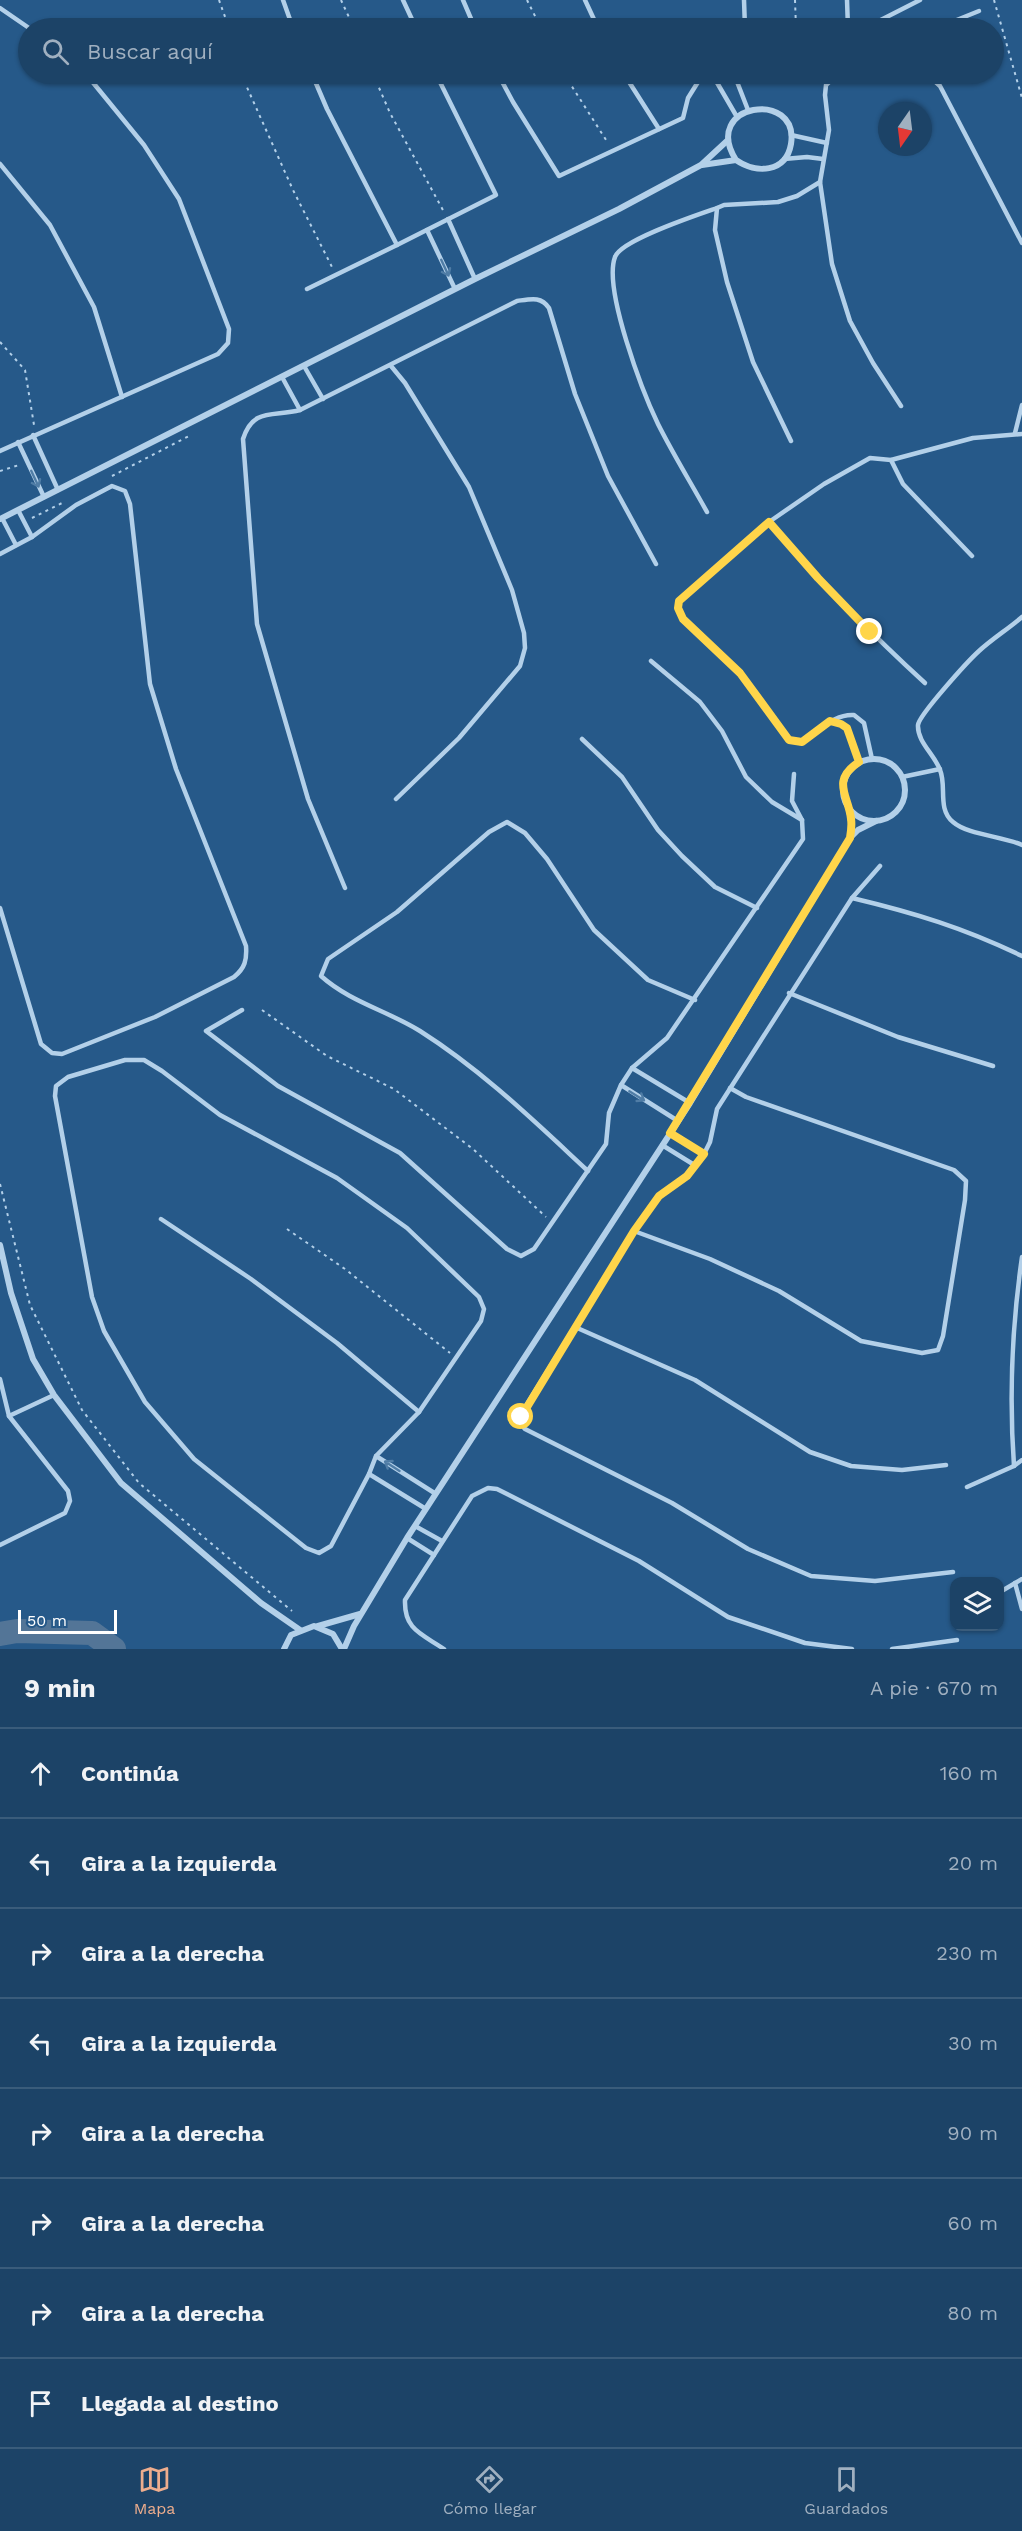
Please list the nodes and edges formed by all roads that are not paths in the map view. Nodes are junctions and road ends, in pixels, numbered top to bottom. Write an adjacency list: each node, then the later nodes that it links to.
1 (283, 0): 10 (lane)
2 (403, 0): 11 (lane)
3 (463, 0): 12 (lane)
4 (585, 0): 13 (lane)
5 (744, 0): 14 (lane)
6 (847, 0): 15 (lane)
7 (920, 0): 16 (lane)
8 (0, 8): 18 (lane)
9 (979, 11): 17 (lane)
10 (289, 18)
11 (411, 18)
12 (471, 18)
13 (593, 18)
14 (745, 18)
15 (848, 18)
16 (885, 18)
17 (962, 18)
18 (18, 20)
19 (94, 84): 52 (lane)
20 (317, 84): 45 (lane)
21 (441, 84): 42 (lane)
22 (503, 84): 31 (lane)
23 (630, 84): 31 (lane)
24 (697, 84): 31 (lane)
25 (718, 84): 30 (lane)
26 (738, 84): 29 (lane)
27 (827, 84): 34 (lane)
28 (938, 84): 44 (lane)
29 (748, 110): 30 (street); 32 (street)
30 (737, 117): 33 (street)
31 (659, 129)
32 (791, 135): 34 (lane); 35 (street)
33 (728, 140): 37 (street); 39 (street)
34 (827, 143): 36 (lane)
35 (784, 159): 36 (lane); 37 (street)
36 (823, 159): 40 (lane)
37 (736, 160): 39 (street)
38 (0, 164): 52 (lane)
39 (701, 165): 46 (street)
40 (820, 182): 41 (lane); 55 (lane)
41 (717, 208): 60 (lane); 67 (lane)
42 (448, 219): 43 (lane); 46 (lane)
43 (427, 230): 45 (lane); 48 (lane, one-way to 48)
44 (1022, 243)
45 (397, 245): 47 (lane)
46 (475, 279): 48 (street)
47 (307, 289)
48 (455, 289): 49 (street)
49 (304, 366): 51 (street); 53 (lane)
50 (390, 366): 53 (lane); 74 (lane); 85 (lane)
51 (282, 377): 56 (lane); 64 (street)
52 (122, 396): 59 (lane)
53 (323, 399): 56 (lane)
54 (1022, 405): 57 (lane)
55 (901, 406)
56 (300, 410): 92 (lane)
57 (1015, 433): 58 (lane); 63 (lane)
58 (1022, 434)
59 (33, 435): 61 (lane); 64 (lane)
60 (791, 441)
61 (18, 442): 62 (lane); 65 (lane, one-way to 65)
62 (0, 452)
63 (891, 460): 69 (lane); 73 (lane)
64 (58, 490): 65 (street)
65 (44, 497): 66 (street)
66 (18, 510): 68 (street); 70 (lane)
67 (707, 512)
68 (1, 519): 71 (lane)
69 (769, 522): 77 (lane); 78 (lane)
70 (32, 537): 71 (lane); 94 (lane)
71 (16, 545): 72 (lane)
72 (0, 554)
73 (972, 556)
74 (656, 564)
75 (1022, 617): 82 (lane)
76 (651, 661): 87 (lane)
77 (925, 683)
78 (830, 721): 80 (lane); 81 (lane)
79 (582, 739): 95 (lane)
80 (872, 759): 81 (street); 84 (street)
81 (859, 762): 86 (street)
82 (940, 769): 84 (lane); 90 (lane)
83 (794, 774): 87 (lane)
84 (902, 777): 88 (street)
85 (396, 799)
86 (848, 807): 88 (street); 89 (street)
87 (802, 820): 95 (lane)
88 (876, 820): 89 (street)
89 (850, 838): 104 (street)
90 (1022, 845)
91 (880, 866): 93 (lane)
92 (345, 888)
93 (852, 898): 96 (lane); 97 (lane)
94 (0, 908)
95 (757, 908): 98 (lane)
96 (1022, 956)
97 (789, 993): 100 (lane); 103 (lane)
98 (695, 1000): 101 (lane); 110 (lane)
99 (242, 1010): 110 (lane)
100 (993, 1066)
101 (632, 1068): 102 (lane); 104 (lane)
102 (621, 1085): 105 (lane, one-way to 105); 110 (lane)
103 (730, 1088): 108 (lane); 112 (lane)
104 (690, 1104): 105 (street)
105 (678, 1121): 106 (street)
106 (670, 1133): 107 (street); 108 (lane)
107 (662, 1145): 109 (lane); 126 (street)
108 (704, 1154): 109 (lane)
109 (696, 1166): 112 (lane)
110 (588, 1171)
111 (161, 1219): 118 (lane)
112 (634, 1231): 115 (lane)
113 (0, 1245): 117 (street)
114 (1022, 1257): 123 (lane)
115 (575, 1327): 122 (lane); 133 (lane)
116 (0, 1378): 119 (lane)
117 (54, 1395): 119 (lane); 140 (street)
118 (419, 1412): 120 (lane); 124 (lane)
119 (9, 1416): 131 (lane)
120 (376, 1456): 124 (lane); 126 (lane, one-way to 120)
121 (1022, 1460): 123 (lane)
122 (946, 1466)
123 (1014, 1466): 125 (lane)
124 (369, 1474): 127 (lane)
125 (967, 1487)
126 (435, 1494): 127 (street)
127 (426, 1509): 128 (street)
128 (415, 1526): 129 (street); 130 (lane)
129 (407, 1538): 132 (lane); 138 (street)
130 (442, 1542): 132 (lane); 145 (lane)
131 (0, 1545)
132 (434, 1555): 144 (lane)
133 (953, 1572)
134 (1022, 1579): 135 (lane)
135 (1015, 1583): 136 (lane); 137 (lane)
136 (1004, 1589)
137 (1022, 1609)
138 (360, 1614): 139 (street); 143 (street)
139 (314, 1626): 140 (street); 143 (street)
140 (300, 1630): 142 (street)
141 (957, 1640): 146 (lane)
142 (284, 1649)
143 (343, 1649)
144 (444, 1649)
145 (852, 1649)
146 (892, 1649)

